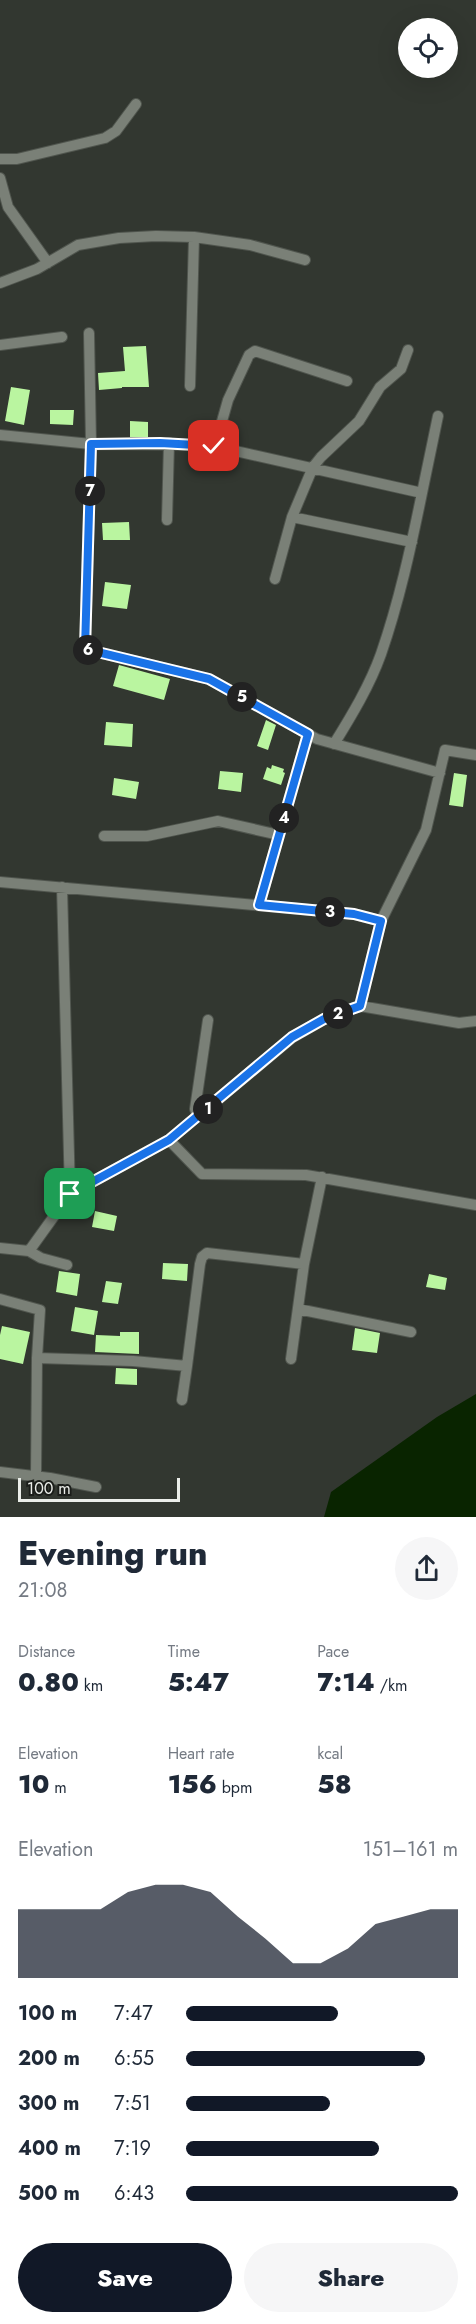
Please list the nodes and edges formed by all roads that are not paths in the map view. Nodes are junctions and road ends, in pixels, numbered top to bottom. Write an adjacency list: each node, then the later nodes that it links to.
1 (136, 104): 2 (street)
2 (0, 159)
3 (0, 179): 4 (street)
4 (12, 212): 5 (street); 8 (street)
5 (0, 213)
6 (194, 237): 7 (street); 8 (street); 15 (street)
7 (305, 260)
8 (48, 263): 9 (street)
9 (0, 283)
10 (89, 333): 19 (street)
11 (62, 337): 12 (street)
12 (0, 345)
13 (408, 350): 21 (street)
14 (347, 381): 20 (street)
15 (190, 386)
16 (438, 416): 22 (street)
17 (0, 435): 19 (street)
18 (168, 443): 19 (street); 20 (street); 24 (street)
19 (91, 444): 27 (street)
20 (214, 446): 21 (street)
21 (313, 467): 22 (street); 23 (street)
22 (422, 493): 25 (street)
23 (292, 517): 25 (street); 26 (street)
24 (167, 520)
25 (411, 542): 28 (street)
26 (275, 579)
27 (308, 734): 28 (street); 31 (street)
28 (334, 744): 30 (street)
29 (476, 755): 30 (street)
30 (440, 773): 36 (street)
31 (279, 835): 32 (street); 35 (street)
32 (104, 836)
33 (0, 882): 34 (street)
34 (62, 887): 35 (street); 43 (street)
35 (259, 905): 36 (street)
36 (381, 921): 37 (street)
37 (360, 1006): 39 (street); 40 (street)
38 (208, 1020): 40 (street)
39 (476, 1021)
40 (198, 1117): 41 (street)
41 (169, 1140): 42 (street); 43 (street)
42 (322, 1178): 44 (street); 47 (street)
43 (70, 1194): 46 (street)
44 (476, 1205)
45 (0, 1248): 46 (street)
46 (29, 1251): 48 (street)
47 (304, 1264): 50 (street); 54 (street)
48 (67, 1265)
49 (0, 1299): 52 (street)
50 (298, 1309): 51 (street); 53 (street)
51 (411, 1332)
52 (37, 1358): 54 (street); 57 (street)
53 (291, 1359)
54 (187, 1366): 55 (street)
55 (182, 1400)
56 (0, 1472): 57 (street)
57 (36, 1476): 58 (street)
58 (96, 1486)

